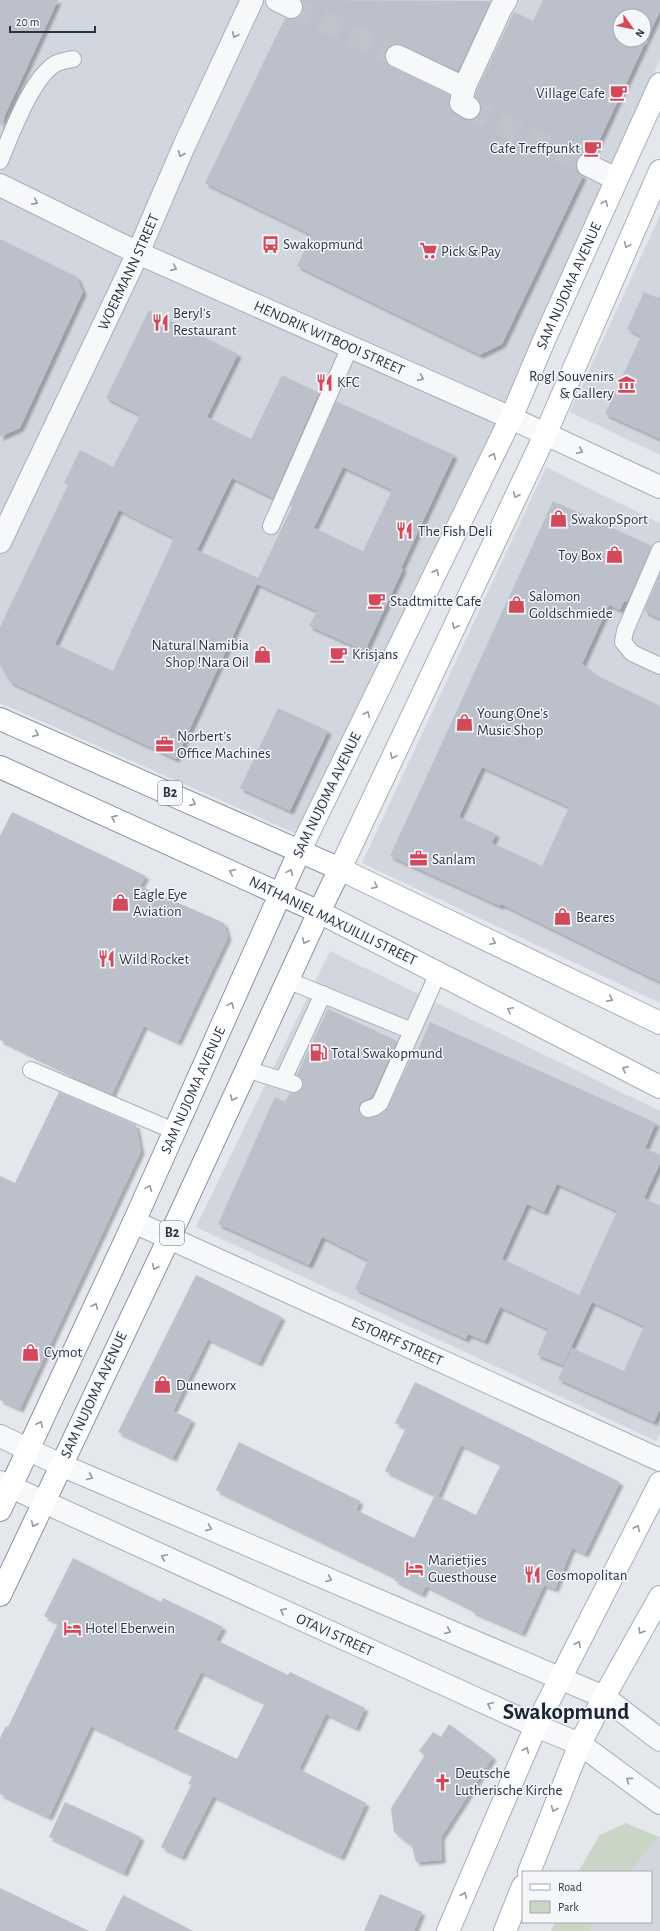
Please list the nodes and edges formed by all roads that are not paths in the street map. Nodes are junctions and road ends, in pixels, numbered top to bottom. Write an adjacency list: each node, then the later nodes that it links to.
1 (252, 0): 11 (street, WOERMANN STREET, one-way to 11)
2 (506, 0): 3 (street)
3 (397, 56)
4 (74, 59): 6 (lane)
5 (660, 84): 9 (main road, SAM NUJOMA AVENUE)
6 (0, 161)
7 (588, 165): 9 (street)
8 (660, 171): 14 (main road, SAM NUJOMA AVENUE, one-way to 14)
9 (616, 179): 13 (main road, SAM NUJOMA AVENUE, one-way to 9)
10 (0, 185): 11 (street, HENDRIK WITBOOI STREET, one-way to 11)
11 (138, 253): 12 (street, HENDRIK WITBOOI STREET, one-way to 12); 17 (street, WOERMANN STREET)
12 (350, 347): 13 (street, HENDRIK WITBOOI STREET, one-way to 13); 16 (lane)
13 (512, 418): 14 (street, HENDRIK WITBOOI STREET); 22 (main road, SAM NUJOMA AVENUE, one-way to 13)
14 (544, 435): 15 (street, HENDRIK WITBOOI STREET, one-way to 15); 23 (main road, SAM NUJOMA AVENUE, one-way to 23)
15 (660, 487)
16 (271, 526)
17 (0, 542)
18 (660, 550): 19 (lane)
19 (660, 666)
20 (0, 718): 22 (main road, B2, one-way to 22)
21 (0, 767): 24 (main road, NATHANIEL MAXUILILI STREET, one-way to 21)
22 (300, 850): 23 (main road, B2); 24 (main road, SAM NUJOMA AVENUE, one-way to 22)
23 (340, 869): 25 (main road, SAM NUJOMA AVENUE / B2); 29 (main road, one-way to 29)
24 (281, 893): 25 (main road, NATHANIEL MAXUILILI STREET); 35 (main road, SAM NUJOMA AVENUE, one-way to 24)
25 (319, 912): 26 (main road, NATHANIEL MAXUILILI STREET); 27 (main road, SAM NUJOMA AVENUE / B2, one-way to 27)
26 (438, 973): 30 (lane); 33 (main road, NATHANIEL MAXUILILI STREET, one-way to 26)
27 (287, 980): 28 (lane); 31 (main road, SAM NUJOMA AVENUE / B2)
28 (323, 994): 30 (lane); 31 (lane)
29 (660, 1023)
30 (412, 1031): 34 (lane)
31 (246, 1069): 37 (main road, SAM NUJOMA AVENUE / B2, one-way to 37)
32 (31, 1070): 35 (lane)
33 (660, 1087)
34 (368, 1109)
35 (174, 1131): 36 (main road, SAM NUJOMA AVENUE, one-way to 35)
36 (134, 1222): 37 (street, ESTORFF STREET); 39 (main road, SAM NUJOMA AVENUE, one-way to 36)
37 (170, 1236): 40 (street, ESTORFF STREET); 41 (main road, SAM NUJOMA AVENUE / B2, one-way to 41)
38 (0, 1436): 39 (street)
39 (28, 1450): 41 (street); 43 (main road, SAM NUJOMA AVENUE)
40 (660, 1460)
41 (61, 1465): 44 (main road, SAM NUJOMA AVENUE / B2); 48 (street, one-way to 48)
42 (660, 1483): 48 (main road, one-way to 42)
43 (5, 1484): 44 (street, OTAVI STREET); 45 (main road, SAM NUJOMA AVENUE)
44 (44, 1502): 46 (main road, SAM NUJOMA AVENUE / B2, one-way to 46); 50 (street, OTAVI STREET, one-way to 44)
45 (0, 1510)
46 (0, 1595)
47 (660, 1597): 49 (main road, one-way to 49)
48 (560, 1679): 49 (street); 50 (main road)
49 (604, 1697): 51 (street); 52 (main road)
50 (536, 1726): 52 (street, OTAVI STREET); 56 (main road, one-way to 50)
51 (660, 1740)
52 (580, 1744): 53 (street, OTAVI STREET, one-way to 52); 54 (main road, one-way to 54)
53 (660, 1803)
54 (529, 1871)
55 (522, 1888): 57 (main road)
56 (448, 1931)
57 (505, 1931)

